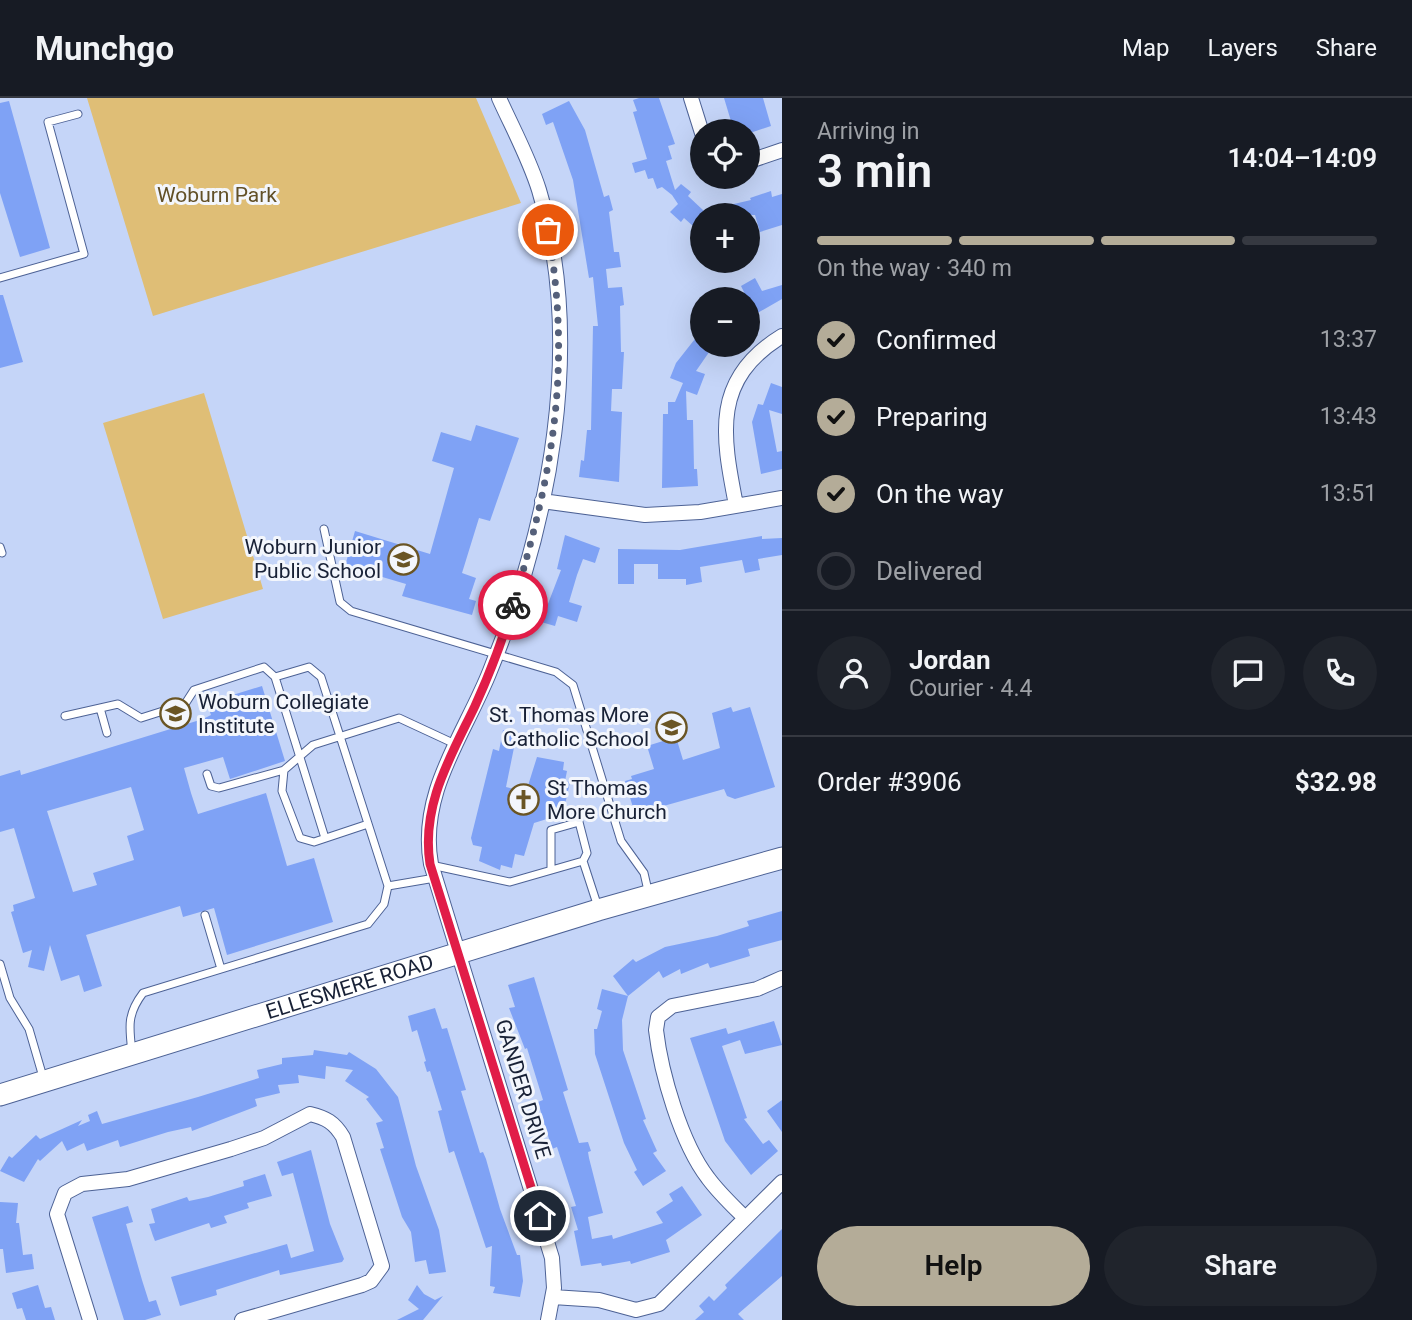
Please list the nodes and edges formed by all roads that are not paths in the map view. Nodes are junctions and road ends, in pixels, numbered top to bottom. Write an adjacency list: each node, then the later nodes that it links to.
1 (499, 98): 10 (street, GANDER DRIVE)
2 (691, 98): 4 (street)
3 (78, 114): 7 (lane)
4 (698, 119)
5 (782, 150): 6 (street)
6 (760, 158)
7 (0, 278)
8 (782, 336): 11 (street)
9 (782, 498): 11 (street)
10 (542, 501): 11 (street); 13 (street, GANDER DRIVE)
11 (736, 505)
12 (324, 529): 13 (lane)
13 (496, 656): 19 (street, GANDER DRIVE); 30 (lane)
14 (275, 677): 15 (lane); 18 (lane); 20 (lane)
15 (100, 708): 16 (lane); 17 (lane)
16 (65, 716)
17 (107, 733)
18 (340, 735): 19 (lane); 20 (lane); 23 (lane)
19 (456, 744): 28 (street, GANDER DRIVE)
20 (299, 757): 21 (lane); 24 (lane)
21 (284, 770): 22 (lane); 24 (lane)
22 (207, 774)
23 (368, 824): 24 (lane); 29 (lane)
24 (324, 838)
25 (782, 858): 30 (main road, ELLESMERE ROAD)
26 (583, 861): 27 (lane); 27 (lane); 31 (lane)
27 (551, 870): 28 (lane)
28 (433, 871): 29 (lane); 33 (street, GANDER DRIVE)
29 (388, 886): 35 (lane)
30 (650, 895): 31 (main road, ELLESMERE ROAD)
31 (598, 910): 33 (main road, ELLESMERE ROAD)
32 (205, 915): 35 (lane)
33 (460, 954): 37 (main road, ELLESMERE ROAD); 42 (street, GANDER DRIVE)
34 (0, 964): 38 (lane)
35 (221, 969): 37 (lane)
36 (782, 978): 41 (street)
37 (132, 1053): 38 (main road, ELLESMERE ROAD)
38 (44, 1081): 39 (main road, ELLESMERE ROAD)
39 (0, 1095)
40 (782, 1182): 41 (street)
41 (745, 1218): 42 (street)
42 (553, 1297): 45 (street, GANDER DRIVE)
43 (90, 1320): 44 (street)
44 (242, 1320)
45 (548, 1320)

